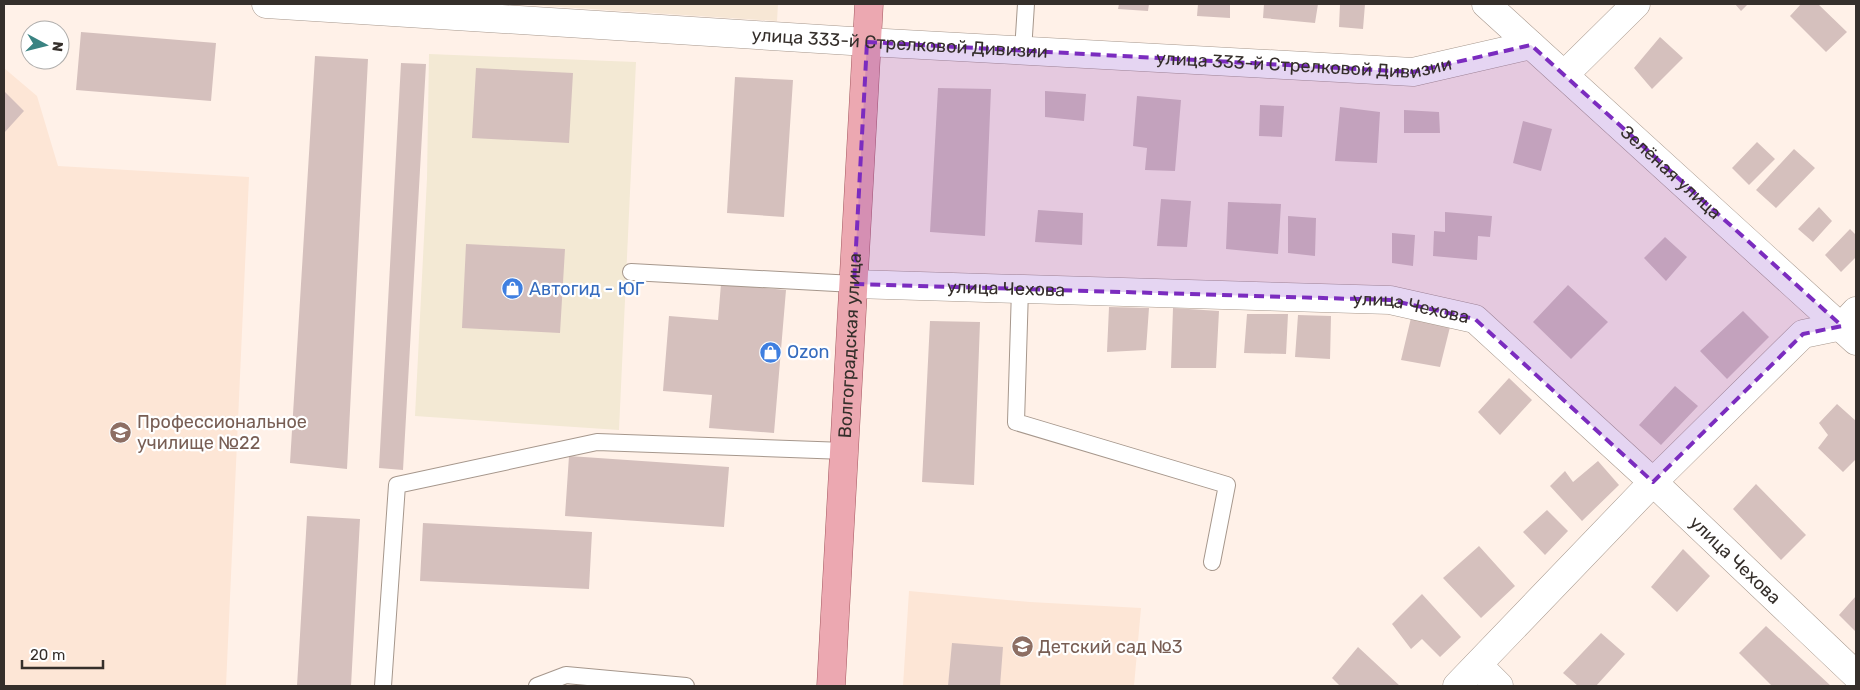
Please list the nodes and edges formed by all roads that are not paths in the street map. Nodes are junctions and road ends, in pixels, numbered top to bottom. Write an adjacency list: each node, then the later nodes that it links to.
1 (266, 4): 6 (street, улица 333-й Стрелковой Дивизии)
2 (869, 4): 7 (main road, Волгоградская улица)
3 (1026, 4): 9 (lane)
4 (1486, 4): 8 (street, Зелёная улица)
5 (1636, 4): 10 (street)
6 (307, 5): 7 (street, улица 333-й Стрелковой Дивизии)
7 (867, 42): 9 (street, улица 333-й Стрелковой Дивизии); 12 (main road, Волгоградская улица)
8 (1531, 45): 9 (street, улица 333-й Стрелковой Дивизии); 10 (street, Зелёная улица)
9 (1023, 51)
10 (1564, 74): 14 (street, Зелёная улица)
11 (631, 272): 12 (lane)
12 (854, 284): 13 (street, улица Чехова); 15 (main road, Волгоградская улица)
13 (1020, 289): 16 (street, улица Чехова); 17 (lane)
14 (1852, 326): 16 (street)
15 (845, 451): 20 (lane); 23 (main road, Волгоградская улица)
16 (1653, 482): 18 (street); 19 (street, улица Чехова)
17 (1212, 562)
18 (1478, 665): 24 (street); 25 (street)
19 (1856, 674)
20 (383, 686)
21 (537, 686): 22 (lane)
22 (686, 686)
23 (831, 686)
24 (1457, 686)
25 (1499, 686)

